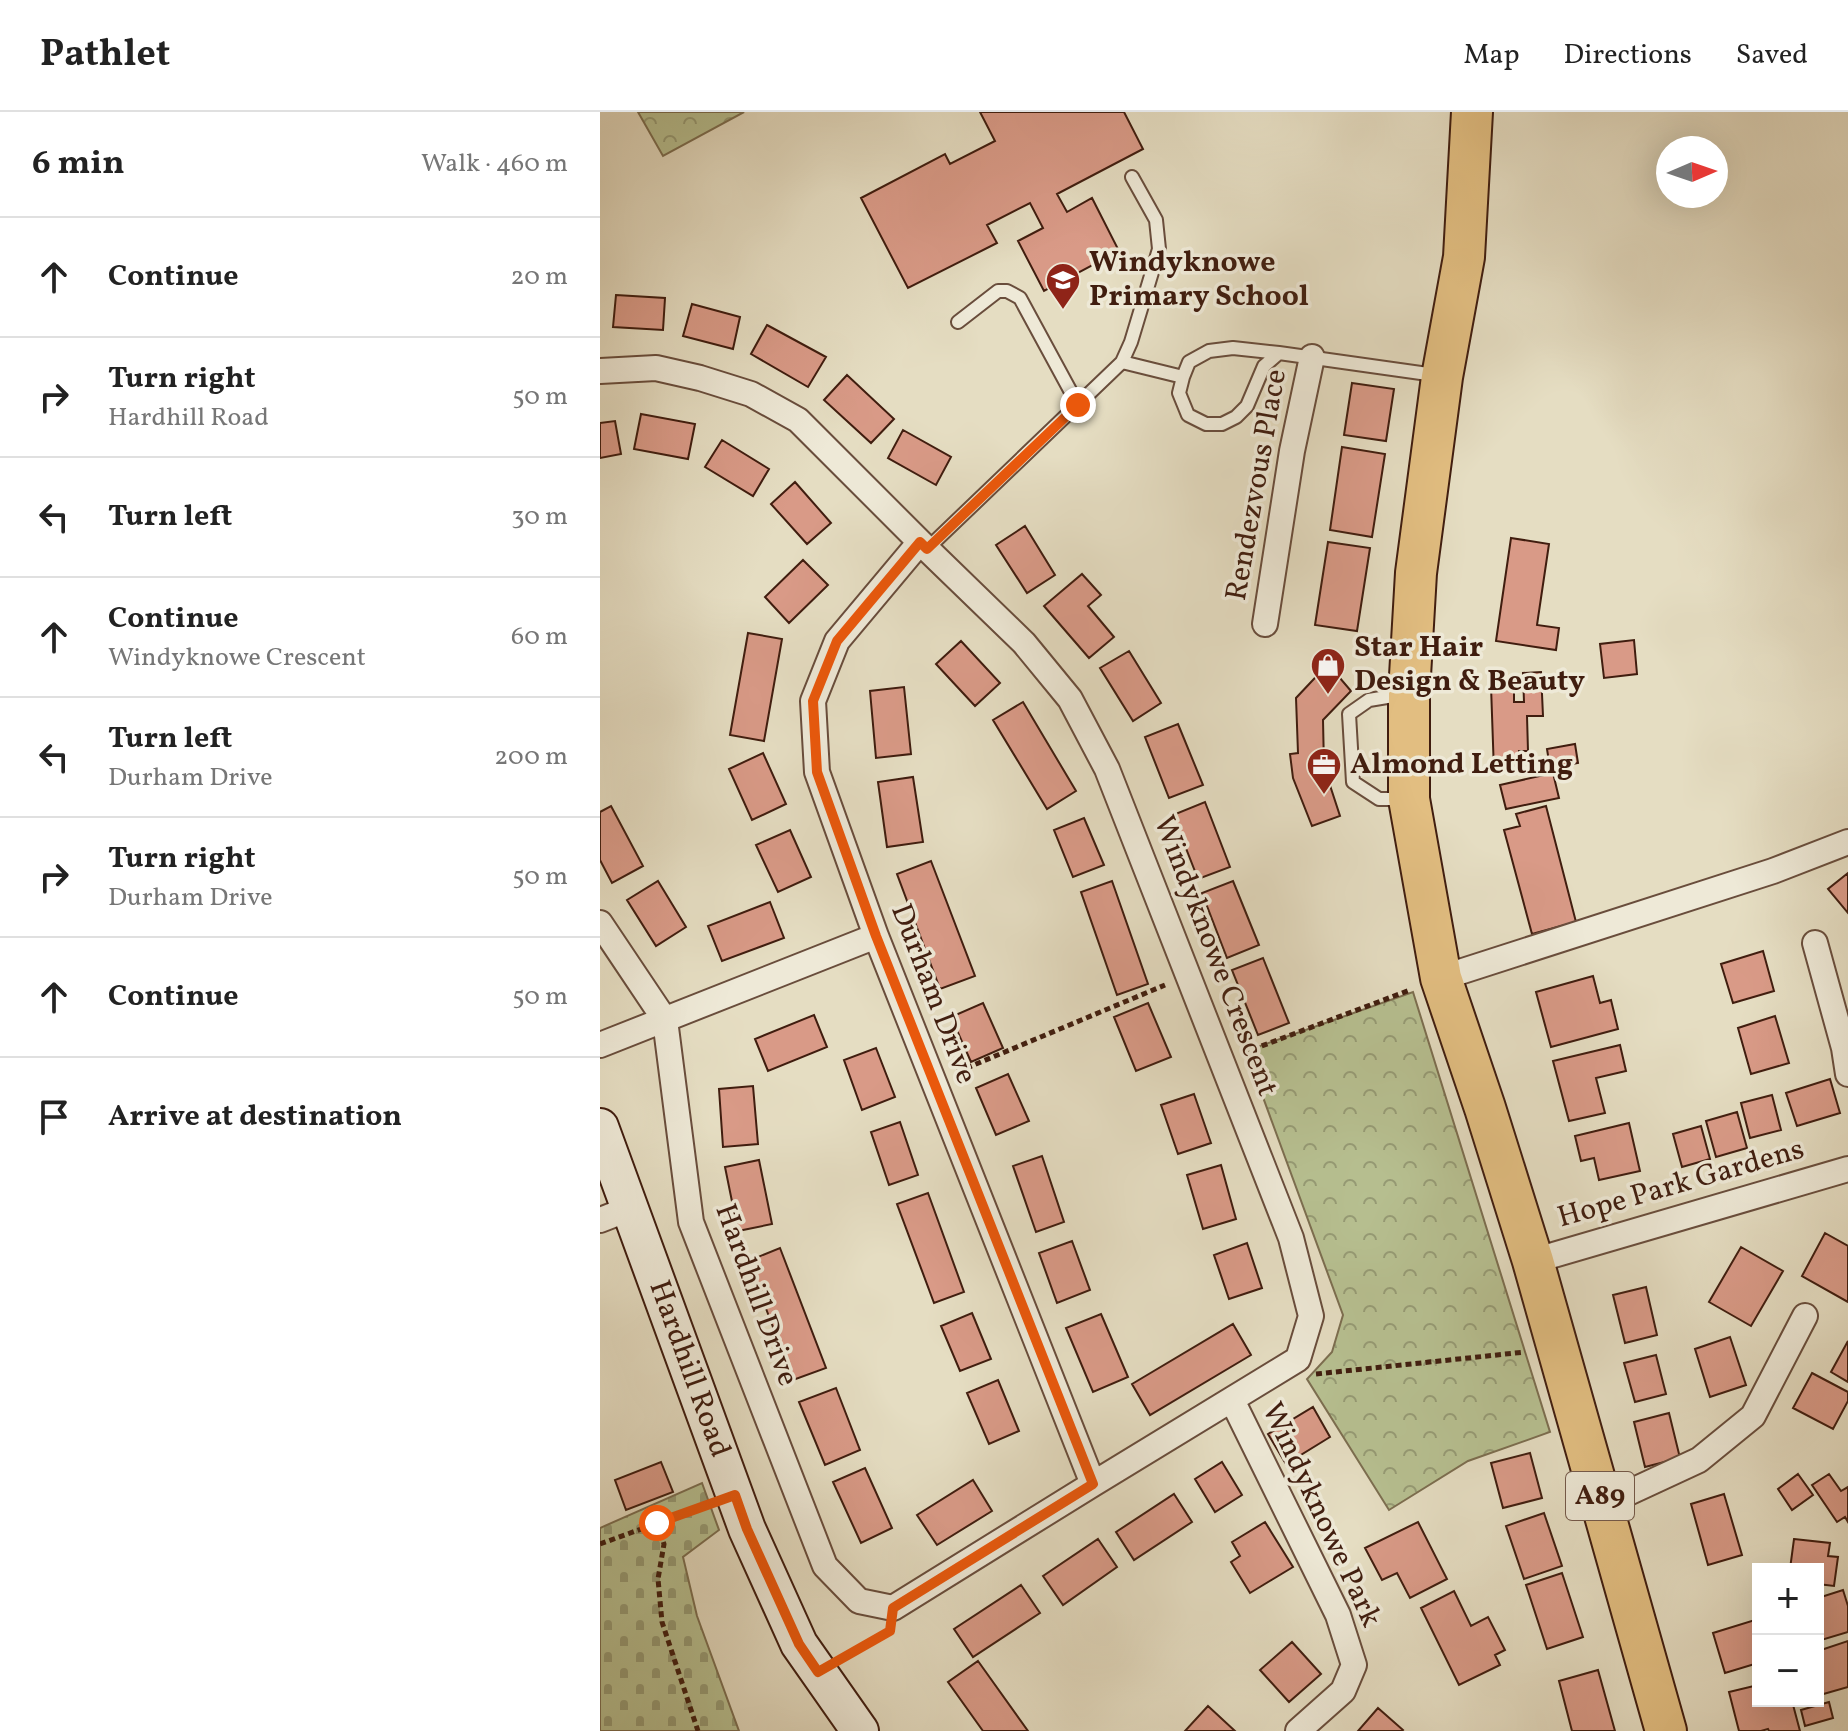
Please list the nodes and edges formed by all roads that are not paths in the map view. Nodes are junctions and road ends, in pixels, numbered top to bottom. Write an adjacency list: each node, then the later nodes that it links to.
1 (1472, 112): 9 (main road, A89)
2 (1132, 177): 6 (lane)
3 (958, 322): 10 (lane)
4 (1279, 353): 5 (lane); 8 (lane); 8 (lane)
5 (1312, 357): 9 (lane); 12 (street, Rendezvous Place)
6 (1122, 362): 8 (lane); 10 (lane)
7 (600, 371): 11 (street, Windyknowe Crescent)
8 (1183, 377)
9 (1442, 377): 13 (main road, A89)
10 (1078, 405): 11 (lane)
11 (923, 546): 17 (street, Durham Drive); 28 (street, Windyknowe Crescent)
12 (1265, 624)
13 (1409, 693): 14 (main road, A89); 14 (lane)
14 (1409, 799): 19 (main road, A89)
15 (1848, 842): 19 (street)
16 (600, 923): 20 (street, Hardhill Drive)
17 (876, 936): 20 (street); 29 (street, Durham Drive)
18 (1815, 943): 22 (street)
19 (1441, 978): 26 (main road, A89)
20 (665, 1020): 21 (street); 29 (street, Hardhill Drive)
21 (600, 1045)
22 (1848, 1074)
23 (600, 1127): 25 (main road, Hardhill Road)
24 (1848, 1169): 26 (street, Hope Park Gardens)
25 (615, 1214): 31 (main road, Hardhill Road)
26 (1533, 1261): 30 (main road, A89)
27 (1805, 1316): 30 (street)
28 (1232, 1400): 29 (street); 32 (street, Windyknowe Park)
29 (1093, 1484)
30 (1602, 1505): 33 (main road, A89)
31 (860, 1731)
32 (1298, 1731)
33 (1666, 1731)

